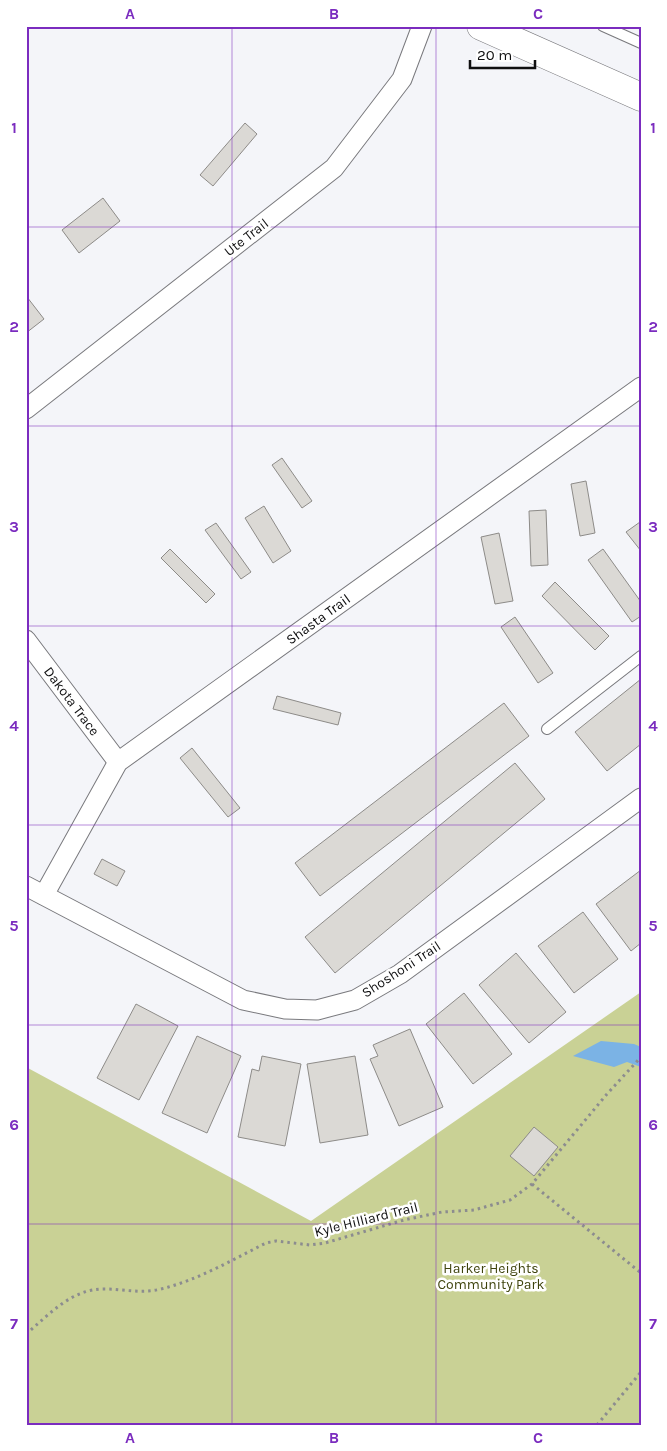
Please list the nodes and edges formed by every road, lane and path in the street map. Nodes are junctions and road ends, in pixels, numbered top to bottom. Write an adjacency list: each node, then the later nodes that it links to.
1 (422, 26): 7 (street, Ute Trail)
2 (481, 26): 5 (street)
3 (602, 26): 4 (lane)
4 (641, 43)
5 (641, 97)
6 (641, 387): 11 (street, Shasta Trail)
7 (26, 409)
8 (26, 640): 11 (street, Dakota Trace)
9 (641, 656): 10 (lane)
10 (546, 729)
11 (118, 762): 14 (street, Shasta Trail)
12 (641, 798): 14 (street, Shoshoni Trail)
13 (26, 886): 14 (street, Shoshoni Trail)
14 (44, 895)
15 (641, 1057): 16 (path, Kyle Hilliard Trail)
16 (532, 1184): 17 (path); 18 (path, Kyle Hilliard Trail)
17 (641, 1273)
18 (26, 1334)
19 (641, 1372): 20 (path)
20 (597, 1425)

